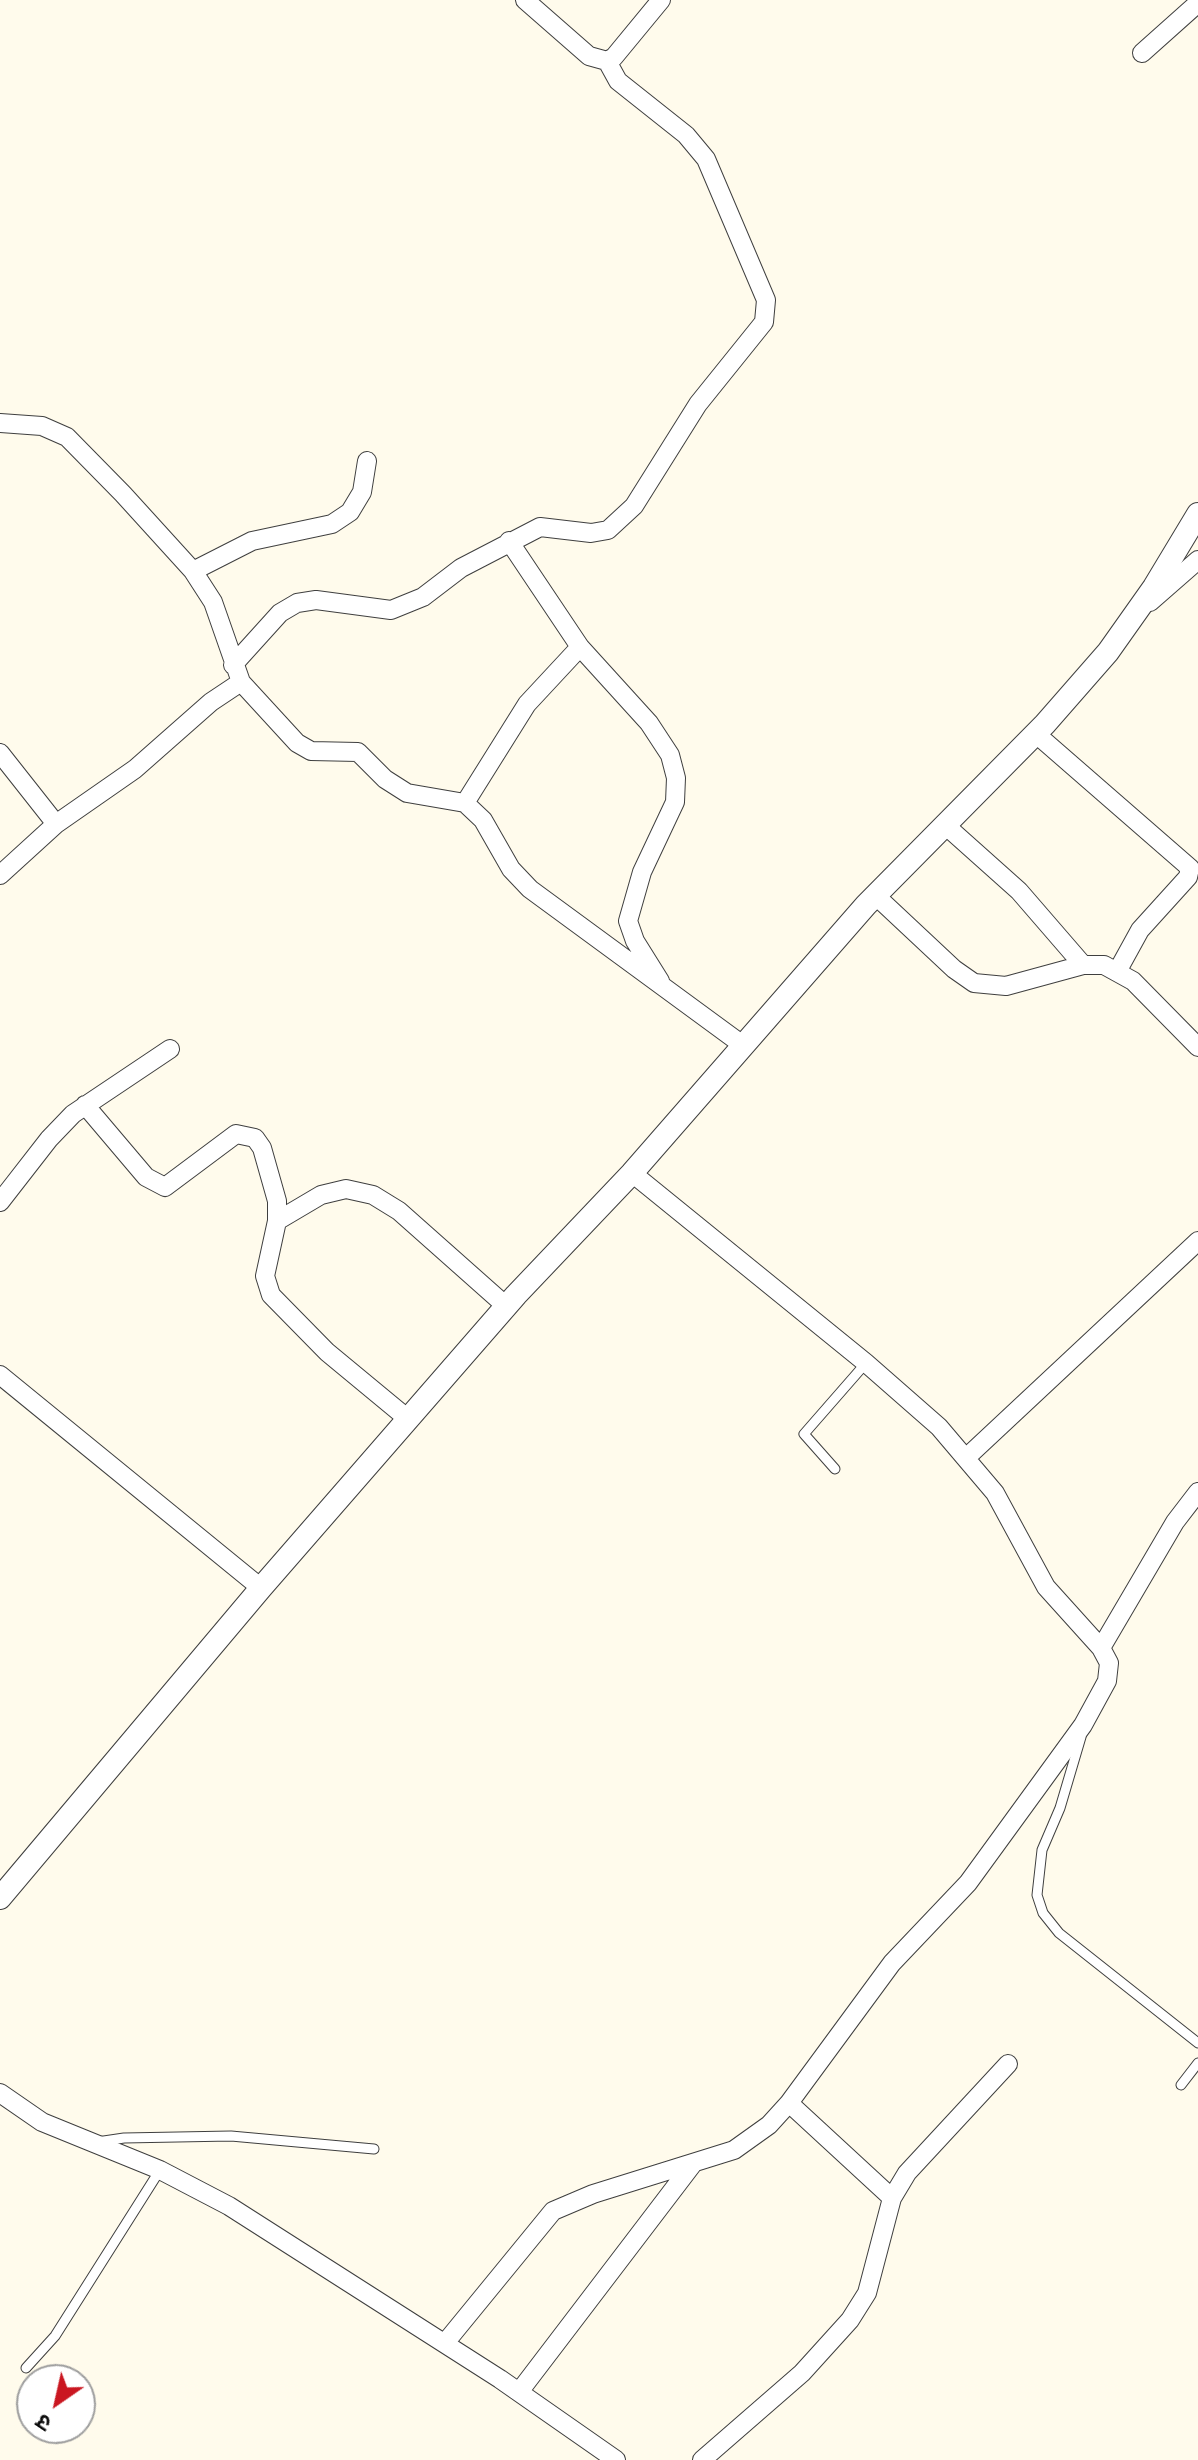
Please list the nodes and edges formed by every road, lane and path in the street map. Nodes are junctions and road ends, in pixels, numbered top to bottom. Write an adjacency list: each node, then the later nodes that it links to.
1 (525, 0): 5 (street)
2 (661, 0): 5 (street)
3 (1198, 3): 4 (street)
4 (1142, 53)
5 (607, 61): 9 (street)
6 (0, 423): 11 (street)
7 (367, 461): 11 (street)
8 (1198, 514): 12 (street)
9 (509, 541): 13 (street); 14 (street)
10 (1198, 560): 12 (street)
11 (193, 571): 14 (street)
12 (1133, 617): 15 (street)
13 (580, 647): 17 (street); 24 (street)
14 (237, 674): 17 (street); 18 (street)
15 (1035, 733): 19 (street); 23 (street)
16 (0, 753): 18 (street)
17 (465, 803): 24 (street)
18 (56, 824): 20 (street)
19 (944, 824): 21 (street); 22 (street)
20 (0, 875)
21 (875, 895): 22 (street); 25 (street)
22 (1083, 965): 23 (street)
23 (1118, 970): 26 (street)
24 (666, 990): 25 (street)
25 (744, 1046): 29 (street)
26 (1198, 1047)
27 (170, 1049): 28 (street)
28 (85, 1105): 30 (street); 31 (street)
29 (632, 1173): 33 (street); 34 (street)
30 (0, 1202)
31 (277, 1221): 33 (street); 36 (street)
32 (1198, 1241): 37 (street)
33 (506, 1306): 36 (street)
34 (866, 1363): 37 (street); 38 (lane)
35 (0, 1375): 40 (street)
36 (408, 1419): 40 (street)
37 (967, 1457): 41 (street)
38 (835, 1469)
39 (1198, 1492): 41 (street)
40 (261, 1588): 43 (street)
41 (1101, 1648): 42 (street)
42 (1083, 1725): 44 (lane); 49 (street)
43 (0, 1898)
44 (1198, 2043)
45 (1198, 2063): 47 (lane)
46 (1008, 2064): 54 (street)
47 (1181, 2085)
48 (0, 2093): 50 (street)
49 (789, 2103): 52 (street); 54 (street)
50 (90, 2143): 51 (lane); 53 (street)
51 (374, 2149)
52 (692, 2165): 55 (street); 57 (street)
53 (160, 2170): 55 (street); 56 (lane)
54 (892, 2198): 59 (street)
55 (445, 2343): 57 (street)
56 (30, 2364)
57 (519, 2392): 58 (street)
58 (616, 2460)
59 (702, 2460)

